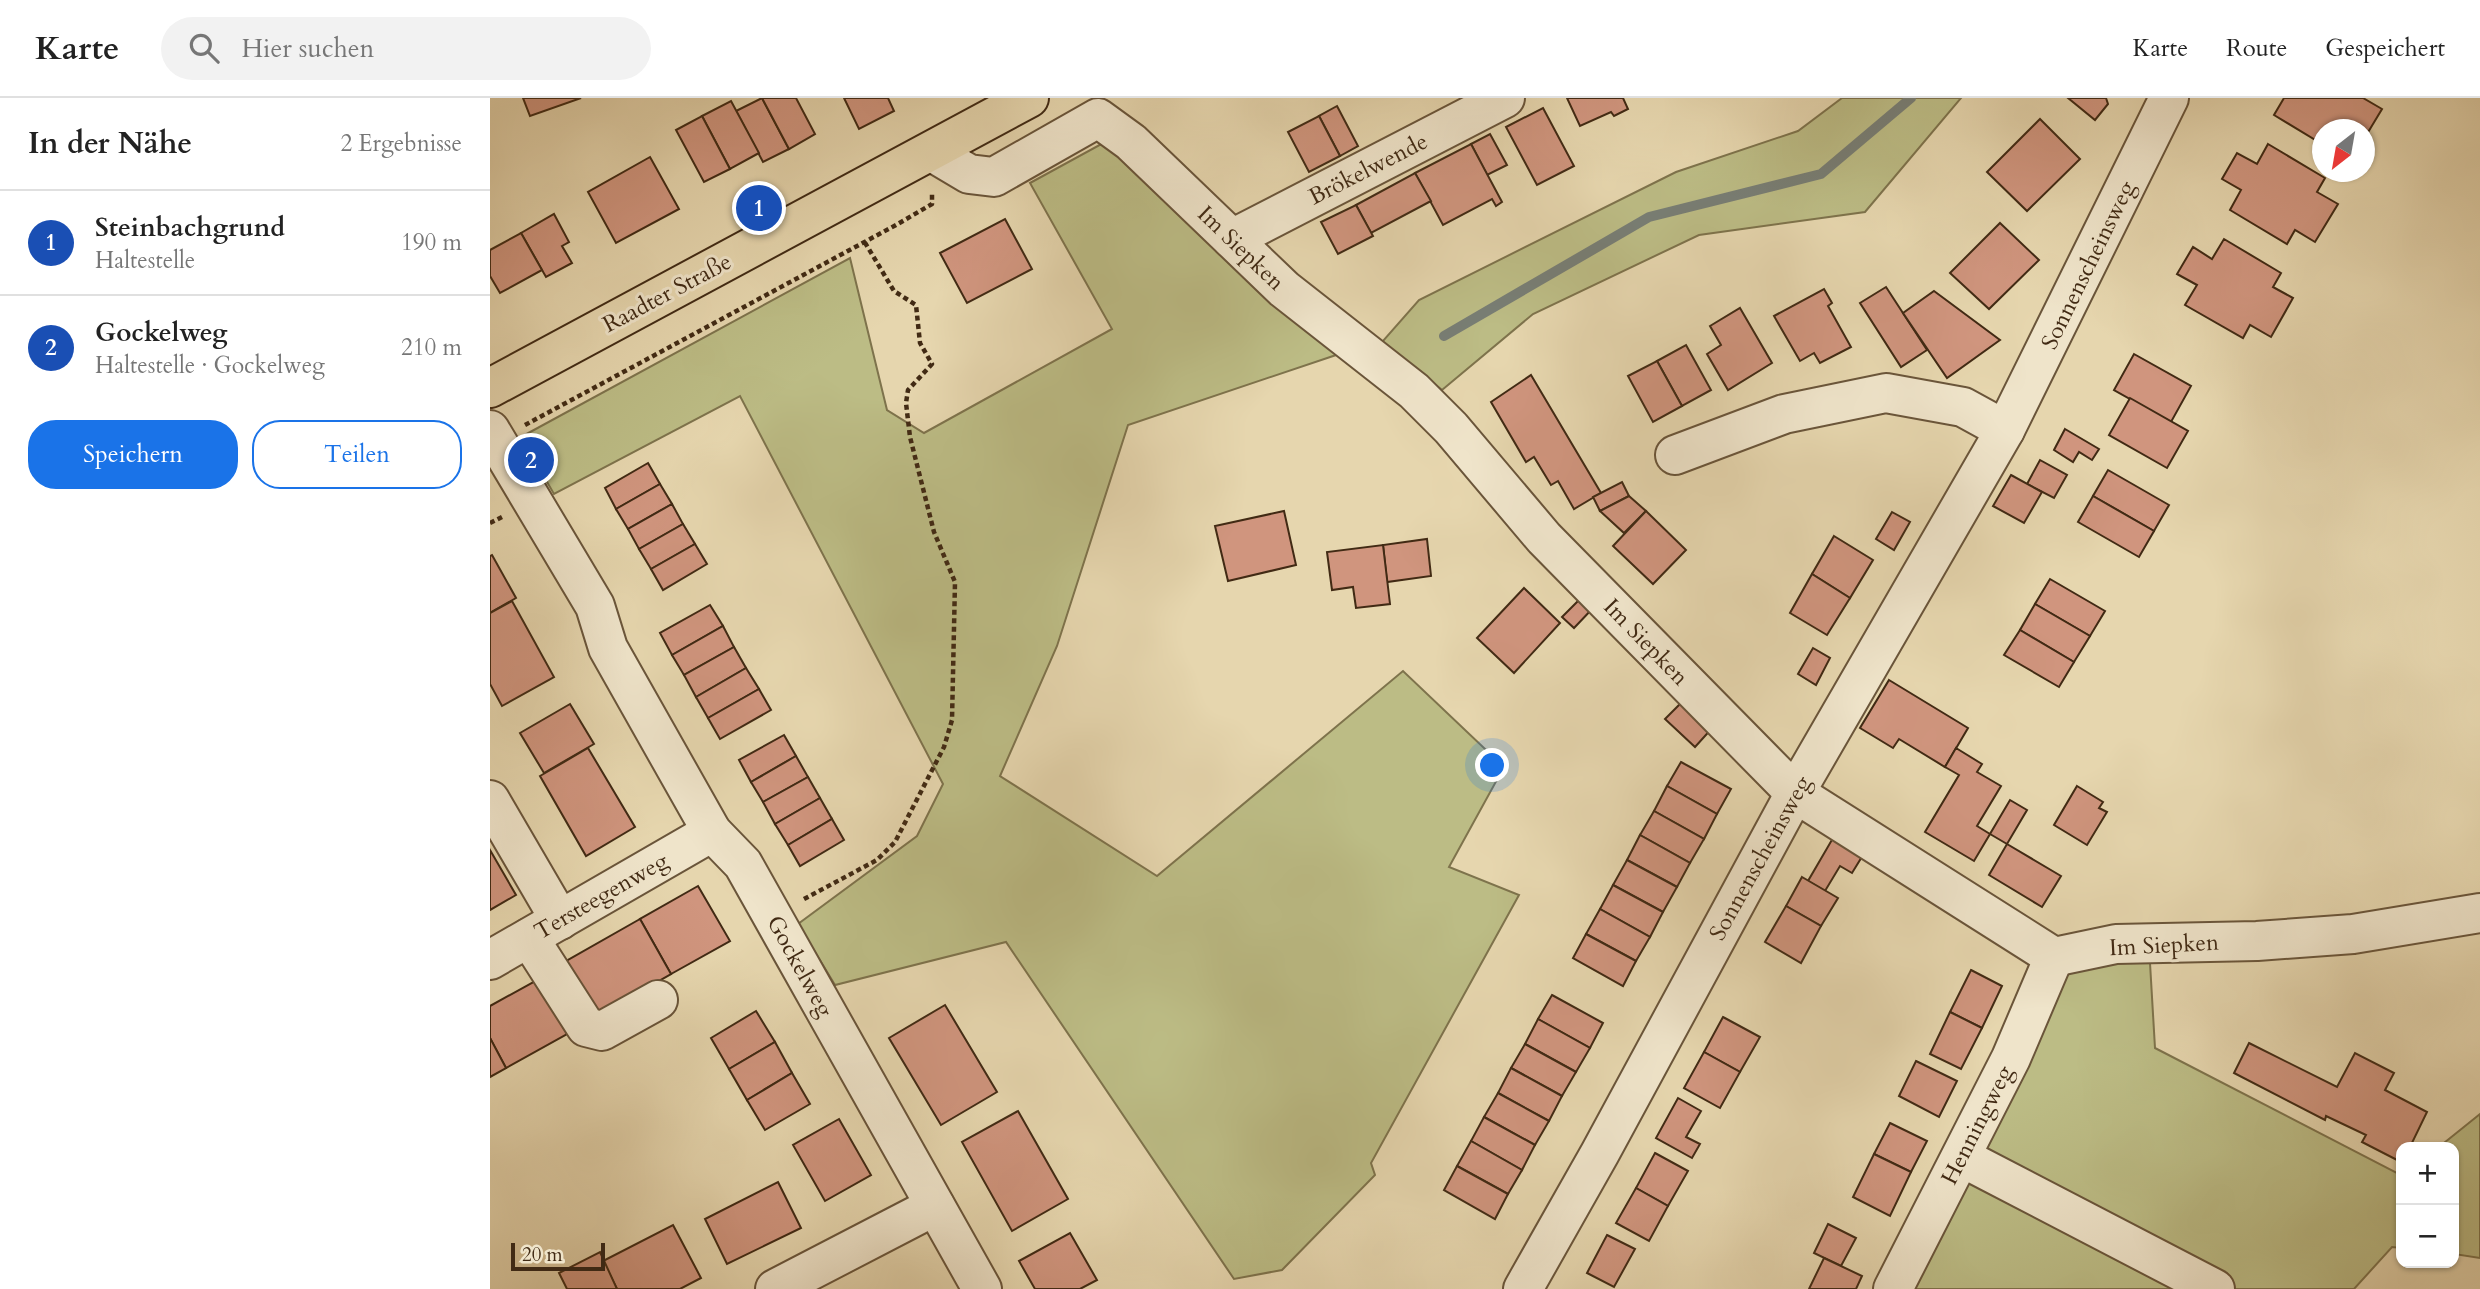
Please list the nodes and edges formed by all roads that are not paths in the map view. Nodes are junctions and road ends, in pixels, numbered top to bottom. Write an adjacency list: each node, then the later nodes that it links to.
1 (1029, 98): 5 (main road, Raadter Straße)
2 (1505, 98): 6 (street, Brökelwende)
3 (2169, 98): 8 (street, Sonnenscheinsweg)
4 (1109, 108): 5 (street, Im Siepken); 6 (street, Im Siepken)
5 (932, 152): 7 (main road, Raadter Straße)
6 (1232, 239): 11 (street, Im Siepken)
7 (490, 388)
8 (2005, 430): 10 (street); 11 (street, Sonnenscheinsweg)
9 (493, 435): 13 (street, Gockelweg)
10 (1675, 455)
11 (1795, 793): 16 (street, Im Siepken); 23 (street, Sonnenscheinsweg)
12 (490, 800): 15 (street)
13 (712, 832): 15 (street, Tersteegenweg); 20 (street, Gockelweg)
14 (2480, 913): 16 (street, Im Siepken)
15 (544, 929): 17 (street, Tersteegenweg); 18 (street)
16 (2054, 957): 19 (street, Henningweg)
17 (490, 960)
18 (658, 1000)
19 (1961, 1157): 24 (street, Henningweg); 25 (street)
20 (935, 1206): 21 (street); 22 (street, Gockelweg)
21 (775, 1289)
22 (982, 1289)
23 (1523, 1289)
24 (1893, 1289)
25 (2215, 1289)

